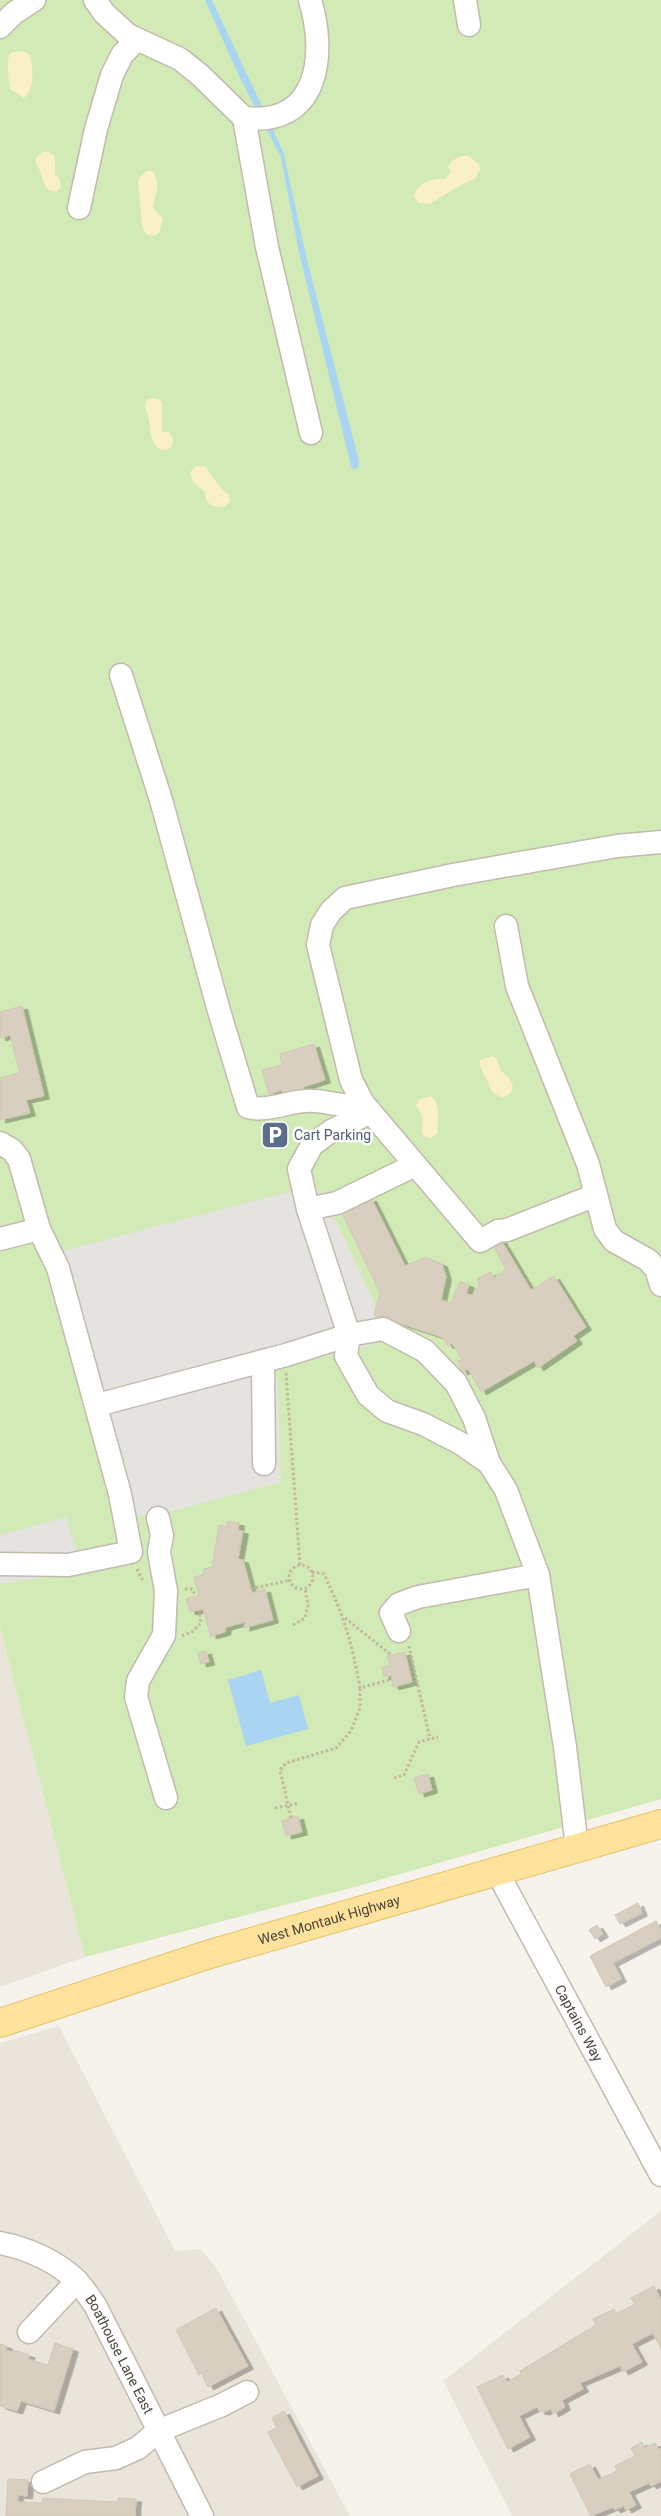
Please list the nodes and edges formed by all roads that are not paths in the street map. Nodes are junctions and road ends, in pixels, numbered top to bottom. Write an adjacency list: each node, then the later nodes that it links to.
1 (34, 0): 6 (street)
2 (95, 0): 7 (street)
3 (310, 0): 8 (street)
4 (465, 0): 5 (street)
5 (469, 25)
6 (0, 27)
7 (136, 40): 8 (street); 9 (street)
8 (258, 118): 10 (street)
9 (79, 208)
10 (311, 433)
11 (121, 675): 14 (street)
12 (661, 842): 14 (street)
13 (506, 926): 17 (street)
14 (366, 1108): 16 (street); 18 (street)
15 (0, 1143): 19 (street)
16 (415, 1165): 17 (street); 18 (street)
17 (596, 1196): 21 (street)
18 (308, 1209): 22 (street)
19 (39, 1229): 20 (street); 24 (street)
20 (0, 1238)
21 (661, 1285)
22 (349, 1335): 23 (street); 25 (street); 25 (street)
23 (263, 1361): 24 (street); 26 (street)
24 (97, 1405): 28 (street)
25 (490, 1463): 29 (street)
26 (264, 1464)
27 (158, 1518): 31 (street)
28 (0, 1564)
29 (538, 1575): 30 (street); 33 (street)
30 (400, 1631)
31 (166, 1798)
32 (661, 1824): 33 (main road, West Montauk Highway)
33 (578, 1848): 34 (main road, West Montauk Highway)
34 (496, 1870): 35 (main road, West Montauk Highway); 36 (street, Captains Way)
35 (0, 2023)
36 (661, 2175)
37 (0, 2243): 38 (street, Boathouse Lane East)
38 (77, 2281): 39 (street, Boathouse Lane East); 41 (street, Boathouse Lane East)
39 (29, 2332)
40 (246, 2392): 41 (street, Boathouse Lane East)
41 (158, 2431): 42 (street, Boathouse Lane East); 43 (street)
42 (44, 2482)
43 (202, 2516)

